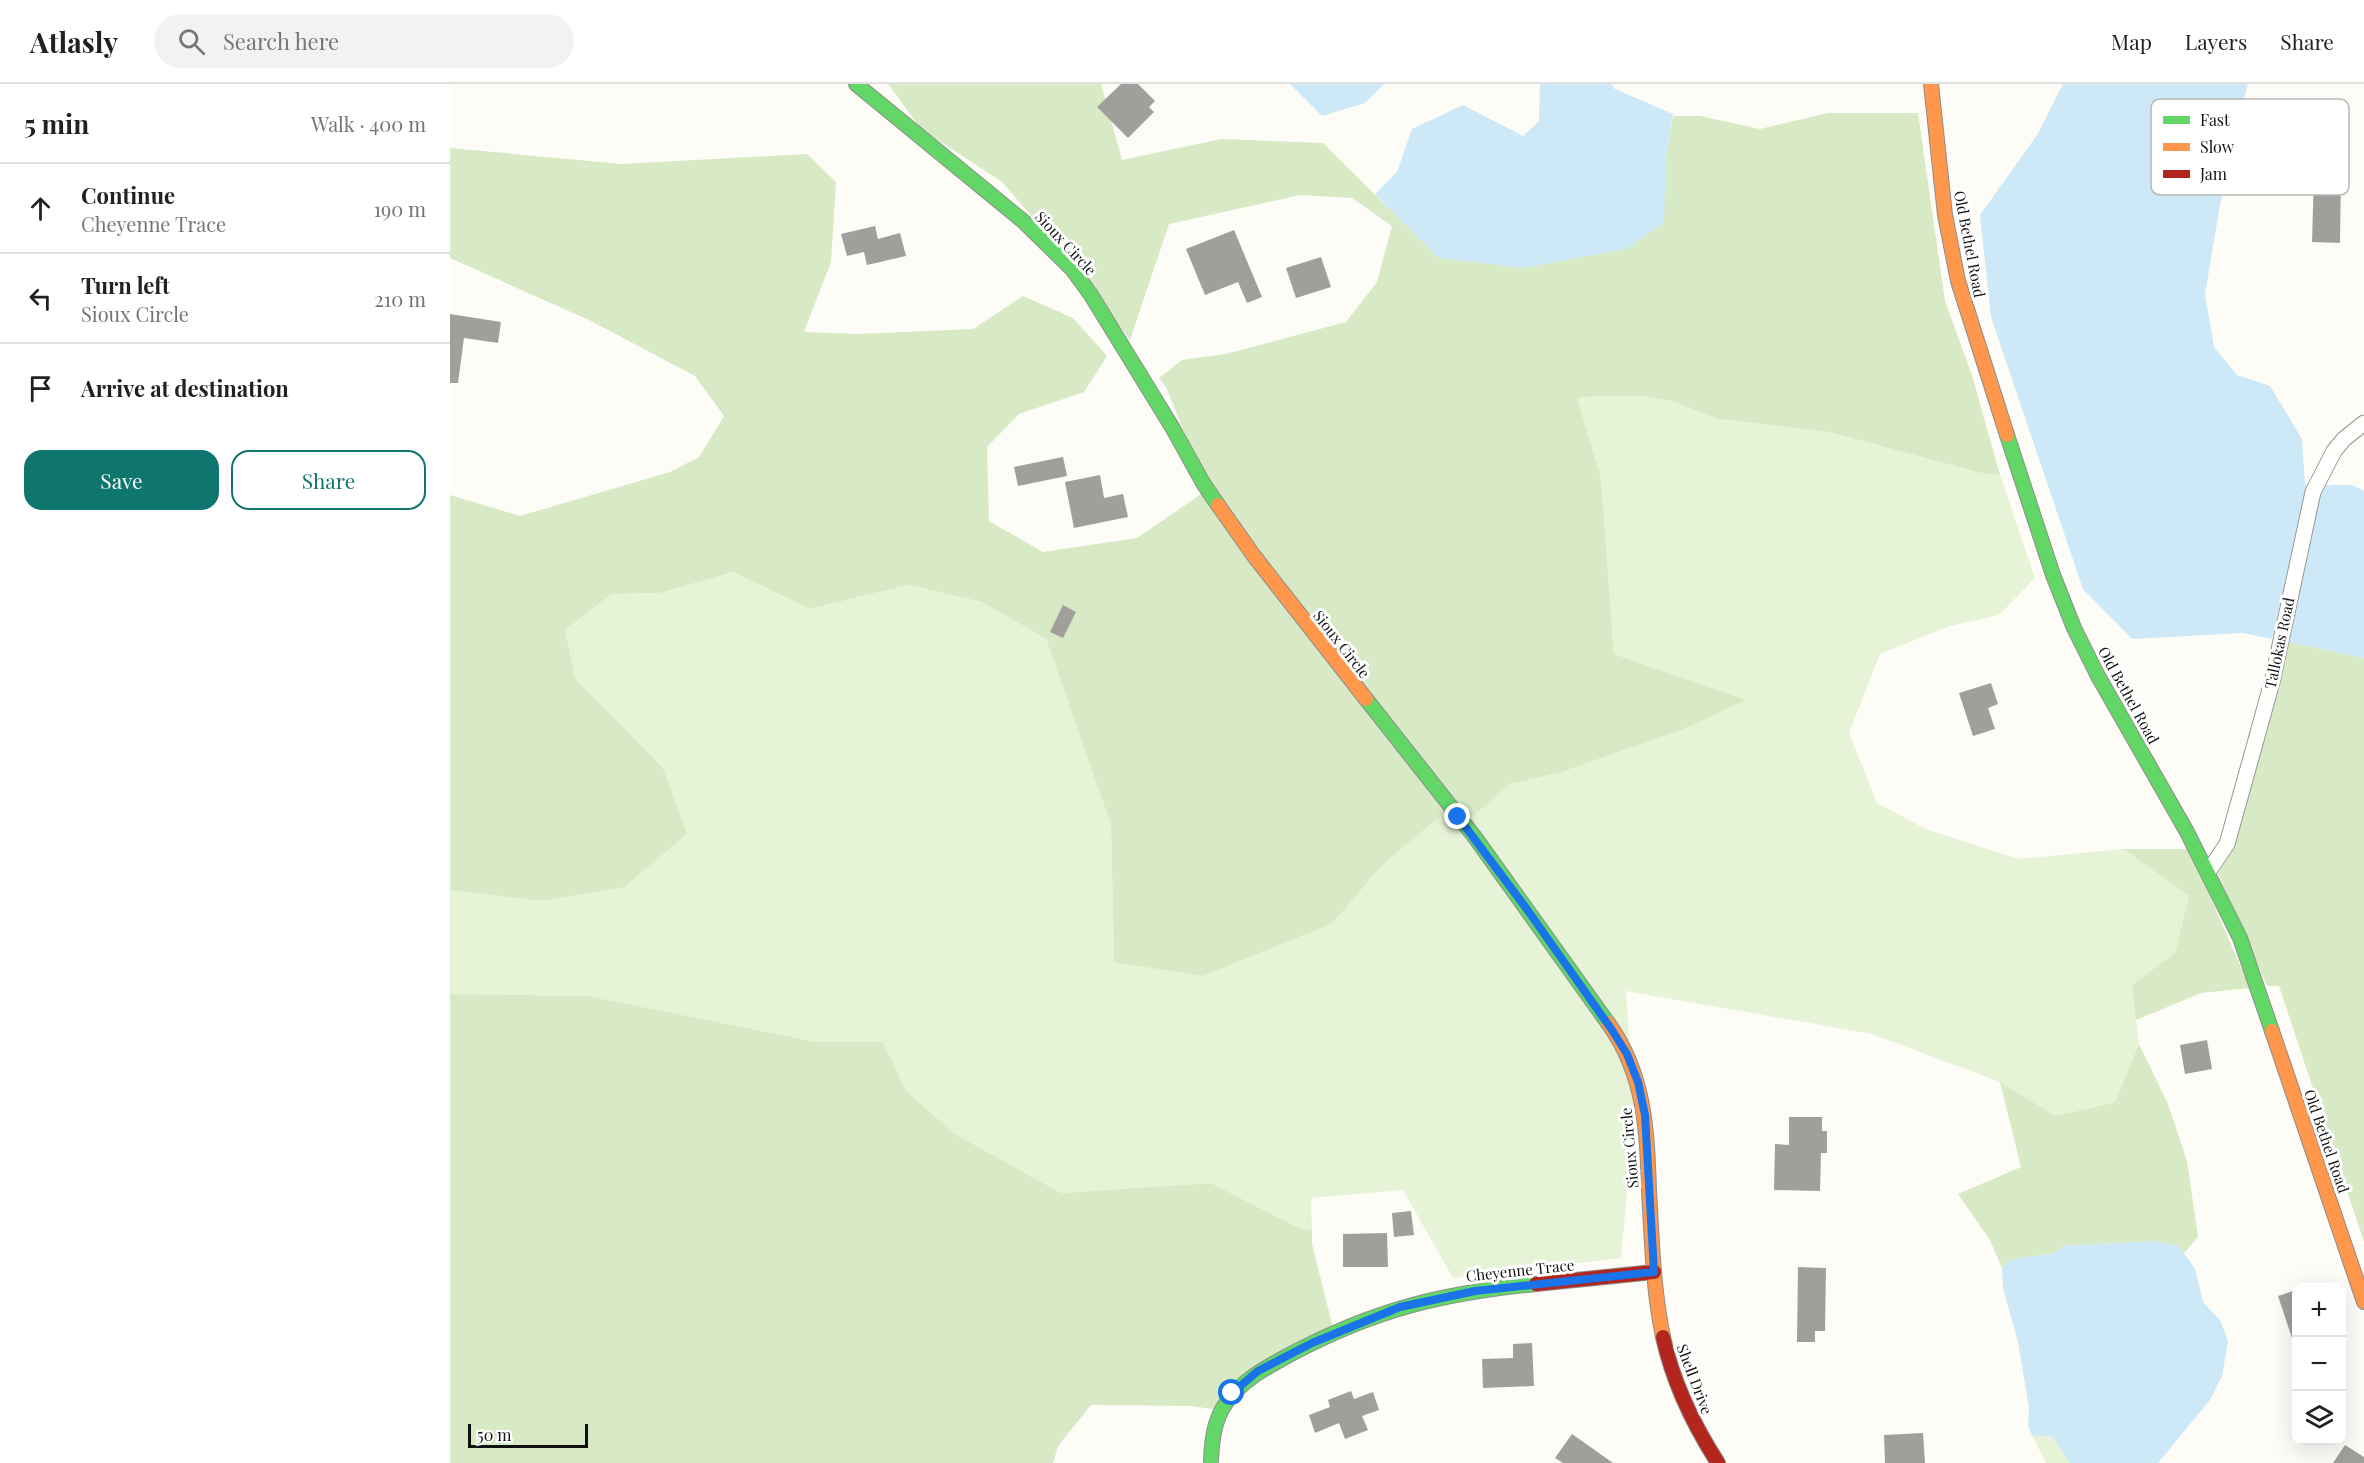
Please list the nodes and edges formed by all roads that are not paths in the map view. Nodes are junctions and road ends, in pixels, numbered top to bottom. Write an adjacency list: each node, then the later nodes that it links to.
1 (856, 84): 5 (street, Sioux Circle)
2 (1931, 84): 4 (street, Old Bethel Road)
3 (2364, 423): 4 (street, Tallokas Road)
4 (2208, 872): 7 (street, Old Bethel Road)
5 (1654, 1272): 6 (street, Sioux Circle); 8 (street, Cheyenne Trace)
6 (1656, 1300): 9 (street, Shell Drive)
7 (2364, 1302)
8 (1211, 1460)
9 (1718, 1463)

